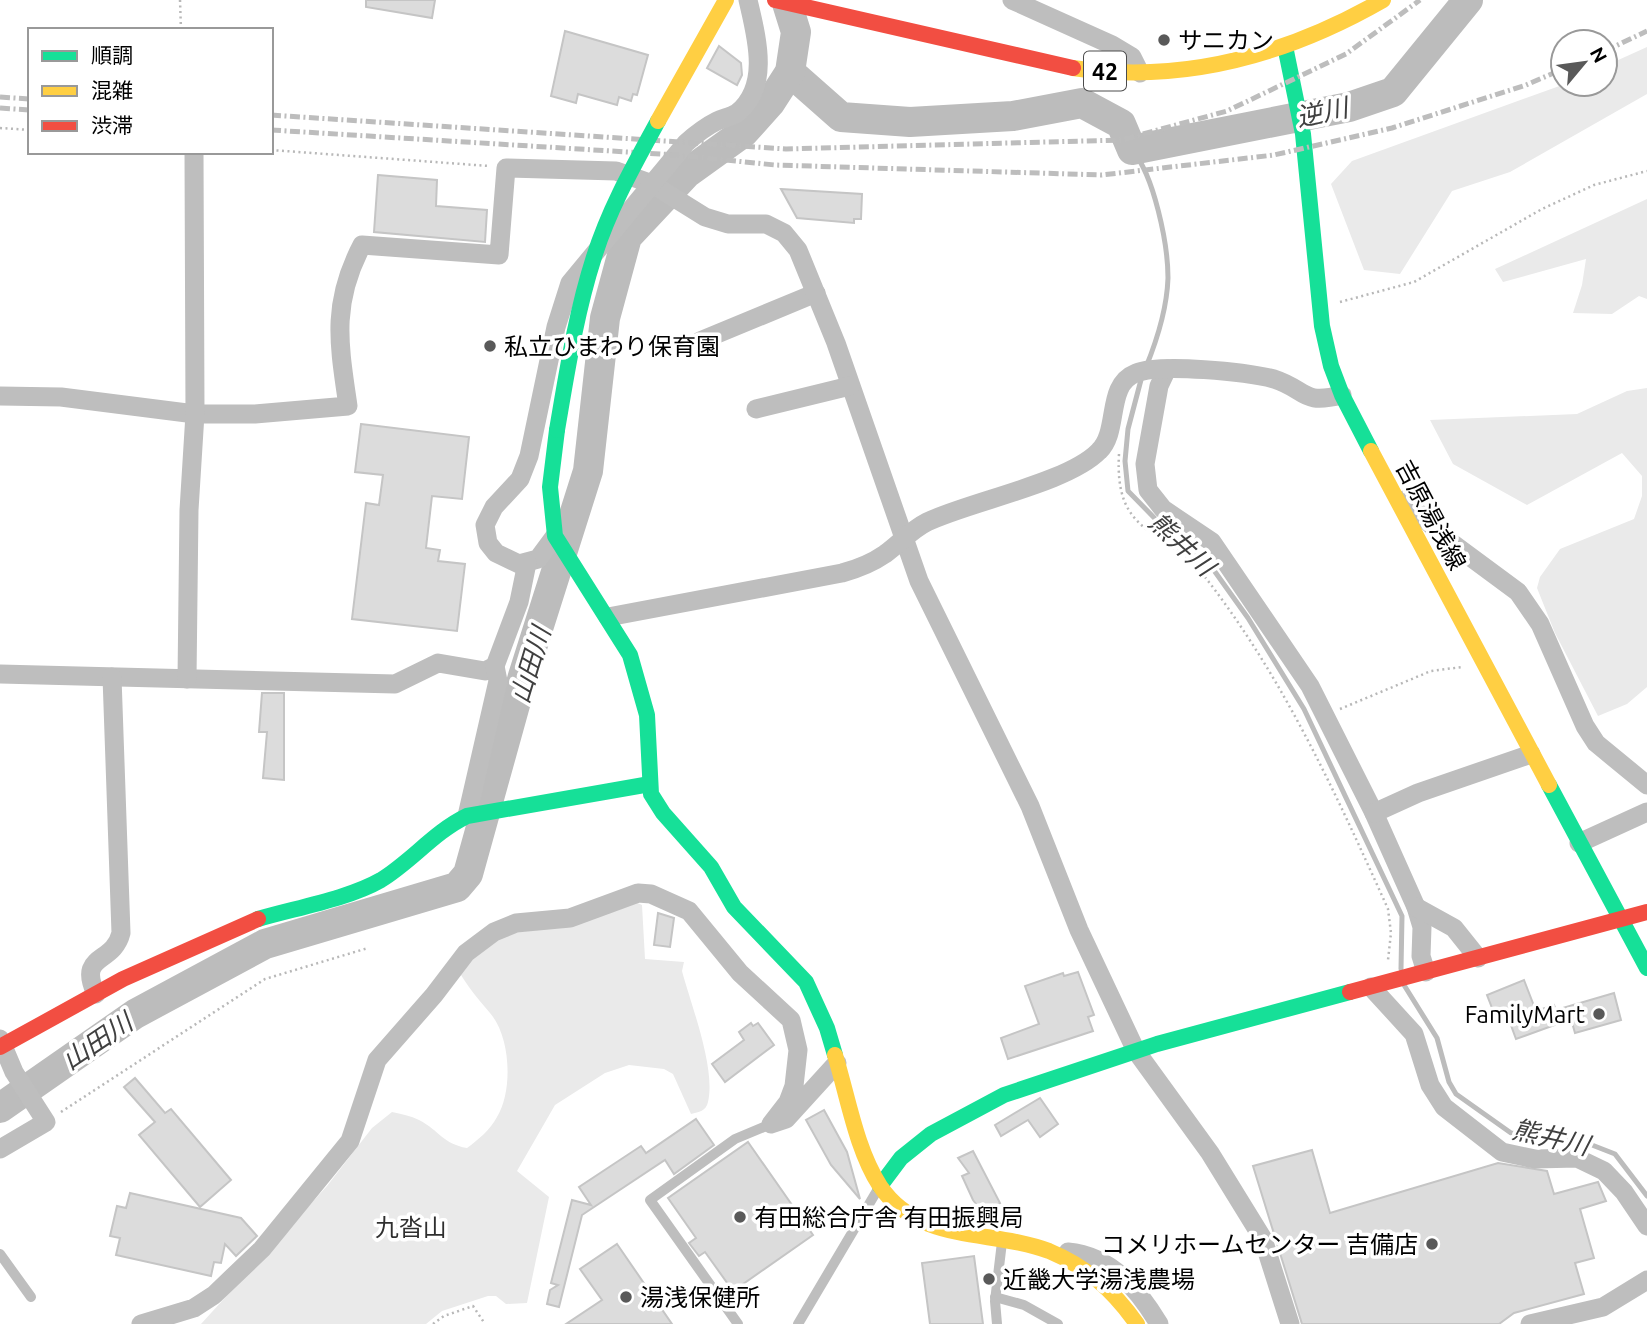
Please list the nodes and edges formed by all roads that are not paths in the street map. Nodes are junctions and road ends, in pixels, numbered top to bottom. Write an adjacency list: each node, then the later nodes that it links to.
1 (726, 0): 19 (main road, bridge)
2 (748, 0): 9 (street)
3 (775, 0): 7 (main road, 42)
4 (1012, 0): 7 (street)
5 (1383, 0): 6 (main road, 42)
6 (1285, 46): 7 (main road, 42); 14 (main road, 吉原湯浅線)
7 (1140, 73)
8 (194, 154): 17 (street)
9 (652, 184): 10 (street); 17 (street); 21 (street)
10 (816, 293): 11 (street); 13 (street)
11 (700, 341)
12 (1167, 369): 14 (street); 20 (street); 31 (street)
13 (850, 386): 16 (street); 20 (street)
14 (1342, 395): 18 (main road, 吉原湯浅線)
15 (0, 396): 17 (street)
16 (756, 409)
17 (195, 414): 26 (street)
18 (1389, 484): 27 (main road, 吉原湯浅線); 29 (street)
19 (555, 536): 21 (street); 22 (main road)
20 (902, 538): 22 (street); 43 (street)
21 (527, 564): 23 (street)
22 (608, 617): 28 (main road)
23 (495, 666): 26 (street); 32 (street)
24 (0, 674): 25 (street)
25 (112, 677): 26 (street); 41 (street)
26 (187, 679)
27 (1531, 754): 31 (street); 33 (main road, 吉原湯浅線)
28 (650, 784): 32 (main road); 44 (main road)
29 (1647, 785)
30 (1647, 811): 33 (street)
31 (1374, 813): 34 (street)
32 (467, 816): 41 (main road)
33 (1578, 843): 36 (main road, 吉原湯浅線)
34 (1416, 906): 37 (street); 39 (street)
35 (1647, 912): 36 (main road)
36 (1622, 919): 37 (main road); 38 (main road, 吉原湯浅線)
37 (1478, 958): 39 (main road)
38 (1647, 968)
39 (1422, 974): 40 (main road)
40 (1382, 985): 43 (main road); 48 (street)
41 (96, 994): 42 (main road)
42 (1, 1044): 46 (street)
43 (1136, 1051): 47 (main road); 64 (street)
44 (837, 1063): 45 (street); 47 (main road)
45 (771, 1124): 53 (street); 58 (lane)
46 (0, 1149)
47 (880, 1186): 49 (main road); 59 (lane)
48 (1647, 1226)
49 (1002, 1241): 50 (main road); 55 (lane)
50 (1046, 1251): 62 (main road); 63 (street)
51 (0, 1254): 54 (lane)
52 (1647, 1280): 65 (street)
53 (220, 1289): 56 (street); 57 (street)
54 (31, 1297)
55 (995, 1297): 60 (lane); 61 (lane)
56 (141, 1324)
57 (190, 1324)
58 (738, 1324)
59 (798, 1324)
60 (997, 1324)
61 (1058, 1324)
62 (1137, 1324)
63 (1159, 1324)
64 (1290, 1324)
65 (1531, 1324)

